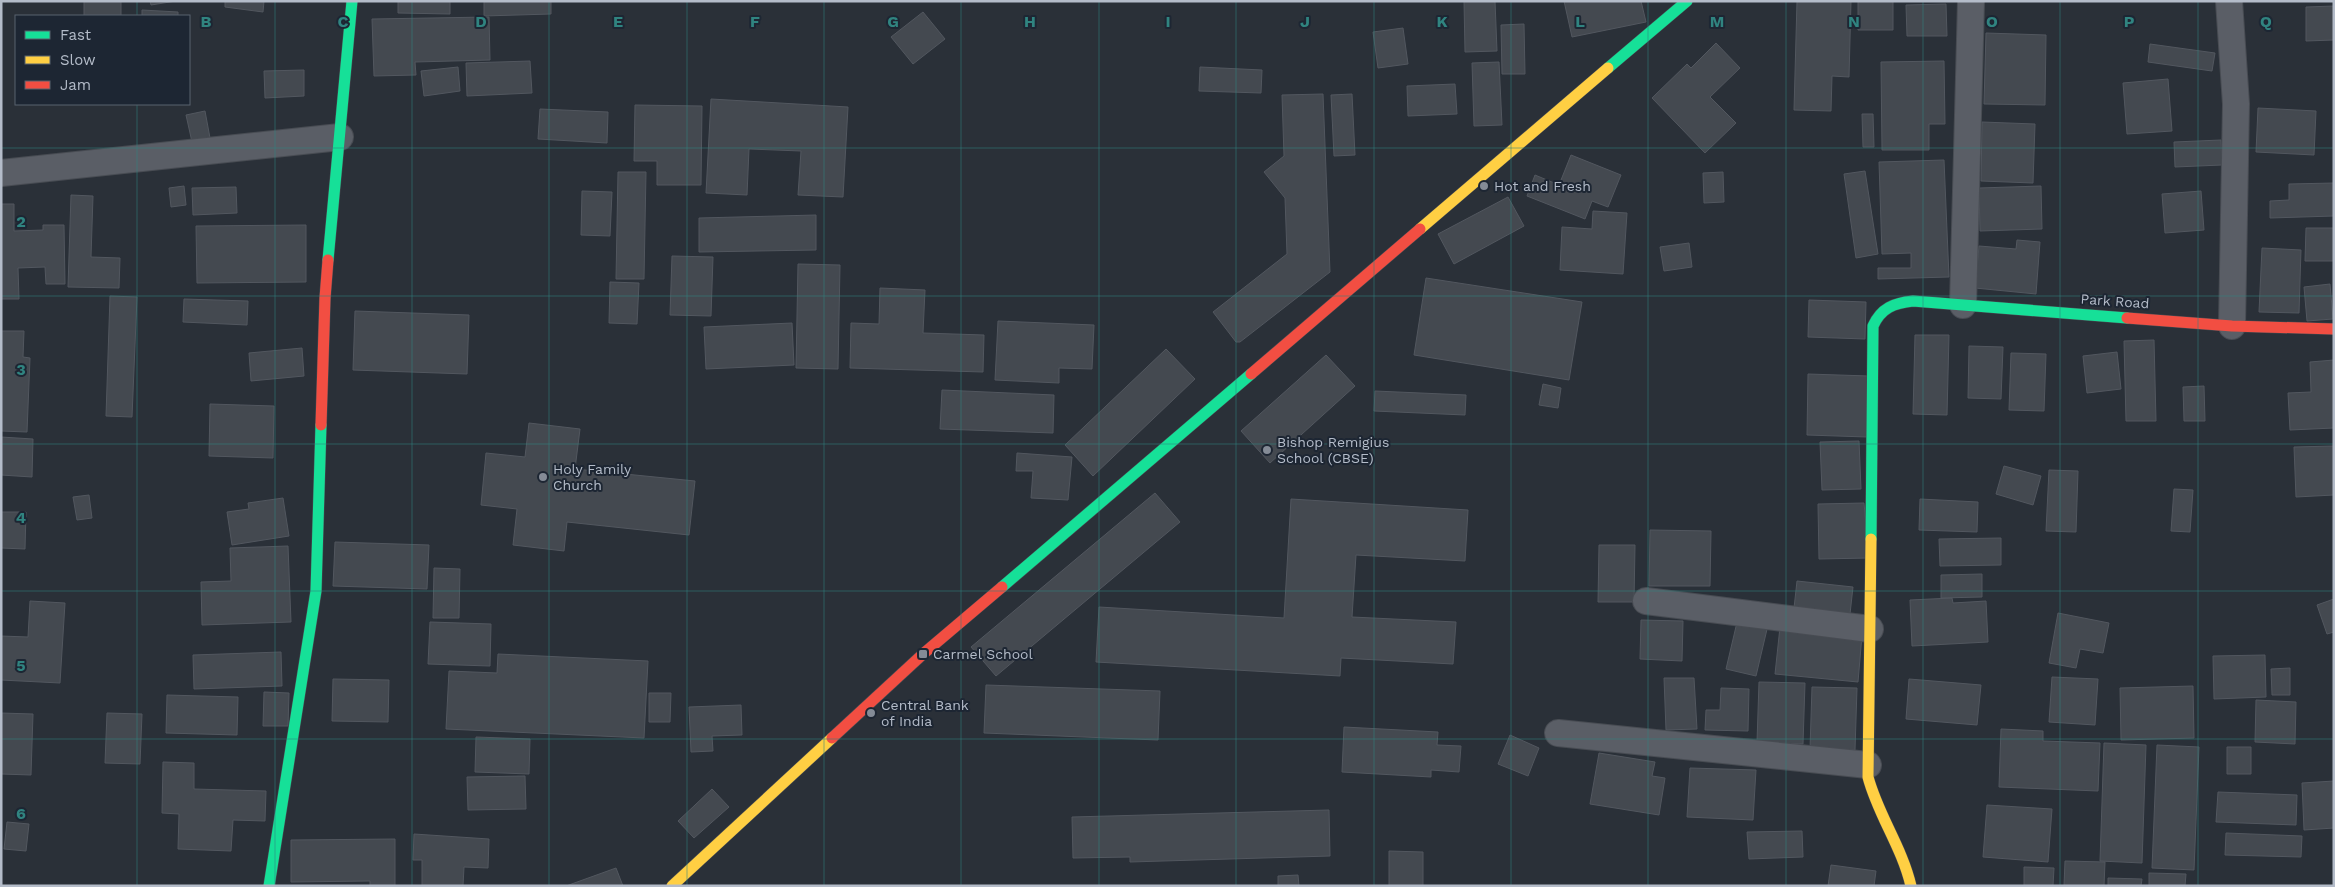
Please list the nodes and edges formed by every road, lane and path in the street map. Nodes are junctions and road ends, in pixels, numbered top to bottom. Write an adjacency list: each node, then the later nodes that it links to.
1 (352, 1): 5 (street)
2 (1687, 1): 15 (street)
3 (1972, 1): 7 (street)
4 (2229, 1): 8 (street)
5 (340, 137): 6 (street); 14 (street)
6 (1, 173)
7 (1963, 305): 8 (street, Park Road); 11 (street, Park Road)
8 (2232, 326): 9 (street, Park Road)
9 (2334, 329)
10 (1646, 601): 11 (street)
11 (1870, 629): 13 (street)
12 (1558, 733): 13 (street)
13 (1868, 765): 16 (street)
14 (269, 886)
15 (672, 886)
16 (1911, 886)

